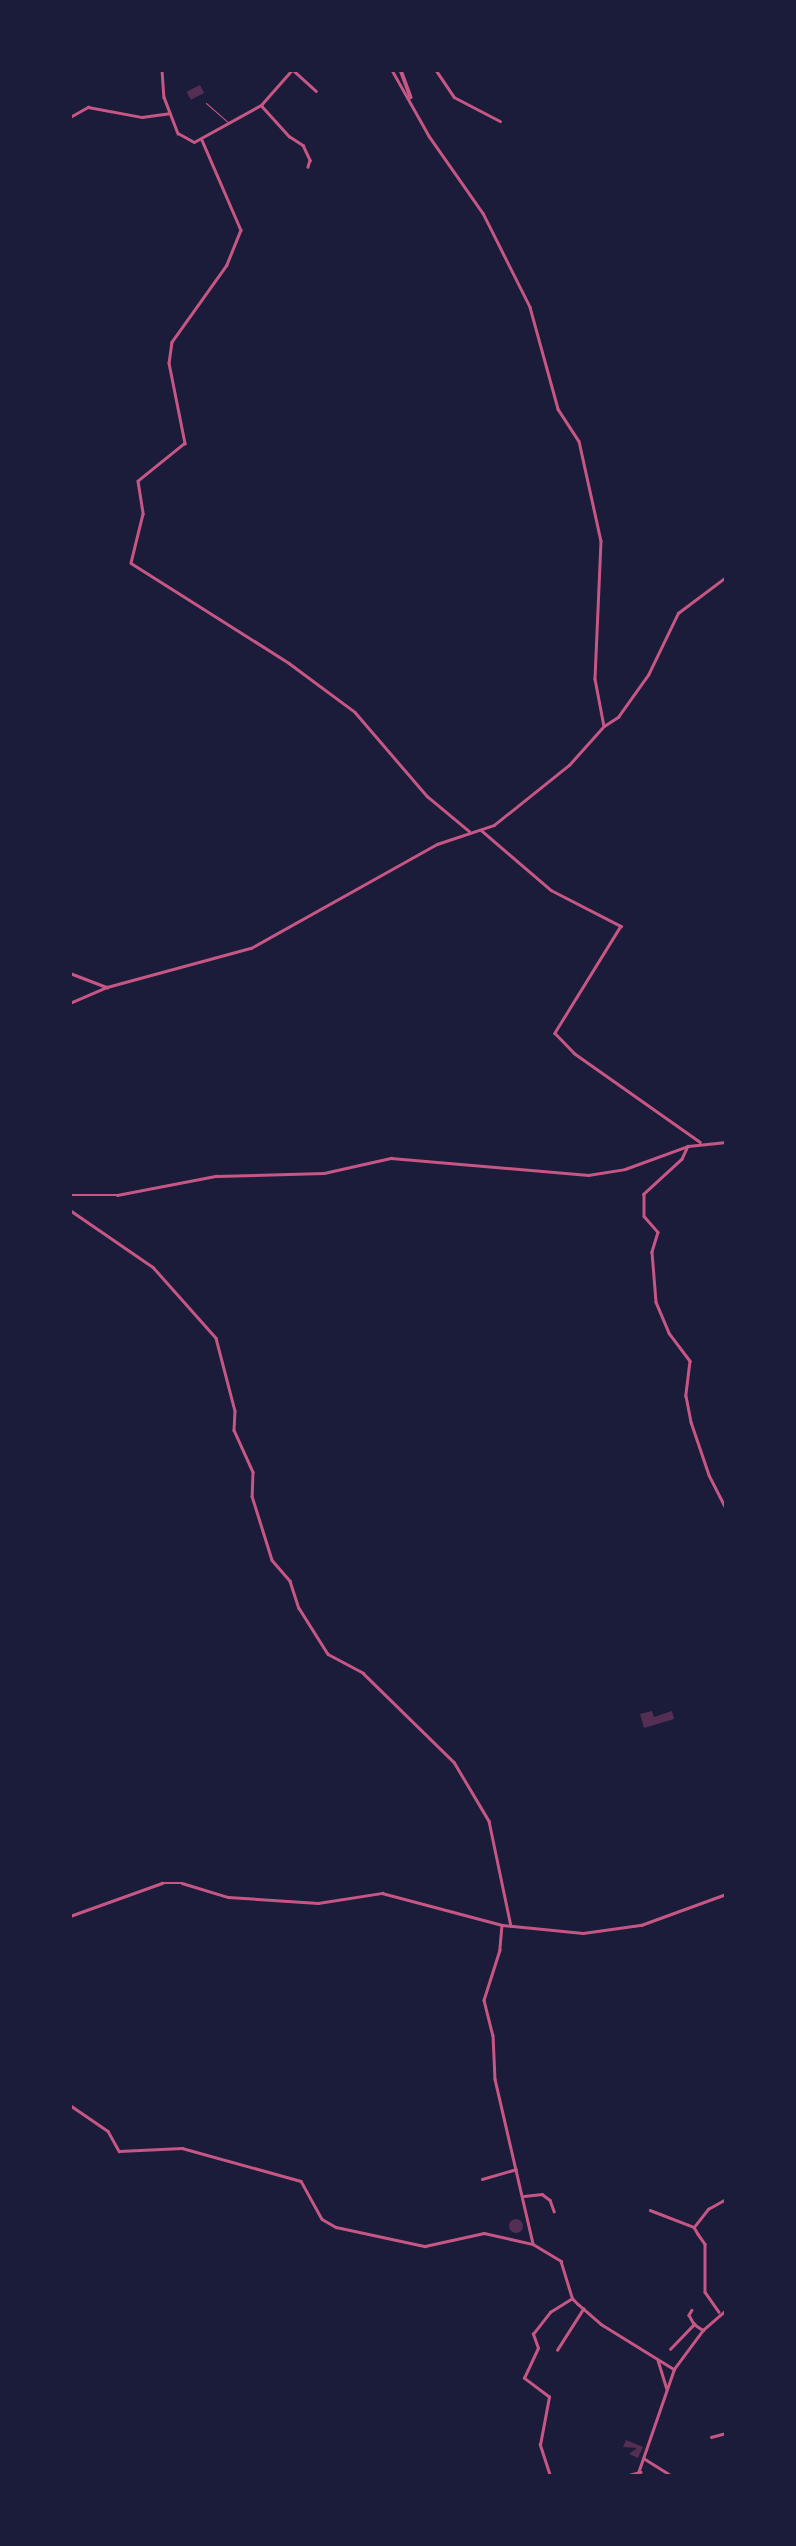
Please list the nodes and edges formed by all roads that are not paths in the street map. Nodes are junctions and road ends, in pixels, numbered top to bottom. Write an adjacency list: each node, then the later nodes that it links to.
1 (162, 70): 10 (street)
2 (293, 70): 6 (street); 9 (street)
3 (393, 70): 7 (street)
4 (401, 70): 7 (street)
5 (436, 70): 12 (street)
6 (316, 91)
7 (411, 97): 17 (street)
8 (206, 103): 13 (lane)
9 (261, 105): 13 (street); 15 (street)
10 (169, 113): 11 (street); 14 (street)
11 (70, 117)
12 (500, 121)
13 (230, 124): 14 (street)
14 (202, 140): 19 (street)
15 (308, 167)
16 (726, 577): 17 (street)
17 (604, 726): 18 (street)
18 (481, 830): 19 (street); 24 (street)
19 (469, 831): 21 (street)
20 (70, 973): 21 (street)
21 (107, 987): 22 (street)
22 (70, 1003)
23 (726, 1142): 24 (street)
24 (701, 1143): 25 (street)
25 (688, 1146): 26 (street); 28 (street)
26 (70, 1195)
27 (70, 1209): 32 (street)
28 (726, 1507)
29 (726, 1894): 32 (street)
30 (70, 1916): 31 (street)
31 (502, 1925): 32 (street); 34 (street)
32 (511, 1926)
33 (70, 2105): 41 (street)
34 (517, 2169): 35 (street); 36 (street)
35 (482, 2179)
36 (524, 2196): 39 (street); 41 (street)
37 (726, 2199): 40 (street)
38 (650, 2210): 40 (street)
39 (554, 2211)
40 (694, 2227): 46 (street)
41 (533, 2244): 42 (street)
42 (572, 2298): 43 (street); 61 (street)
43 (584, 2309): 51 (street); 52 (street)
44 (692, 2310): 48 (street)
45 (726, 2310): 46 (street)
46 (721, 2313): 47 (street); 49 (street)
47 (726, 2318)
48 (694, 2324): 49 (street); 50 (street)
49 (703, 2330): 53 (street)
50 (670, 2349)
51 (557, 2350)
52 (658, 2360): 53 (street); 54 (street)
53 (674, 2369): 54 (street)
54 (667, 2389): 59 (street)
55 (726, 2409): 56 (street)
56 (726, 2418)
57 (726, 2433): 58 (street)
58 (711, 2437)
59 (645, 2459): 60 (street); 63 (street)
60 (639, 2474): 62 (street)
61 (550, 2476)
62 (625, 2476)
63 (672, 2476)

